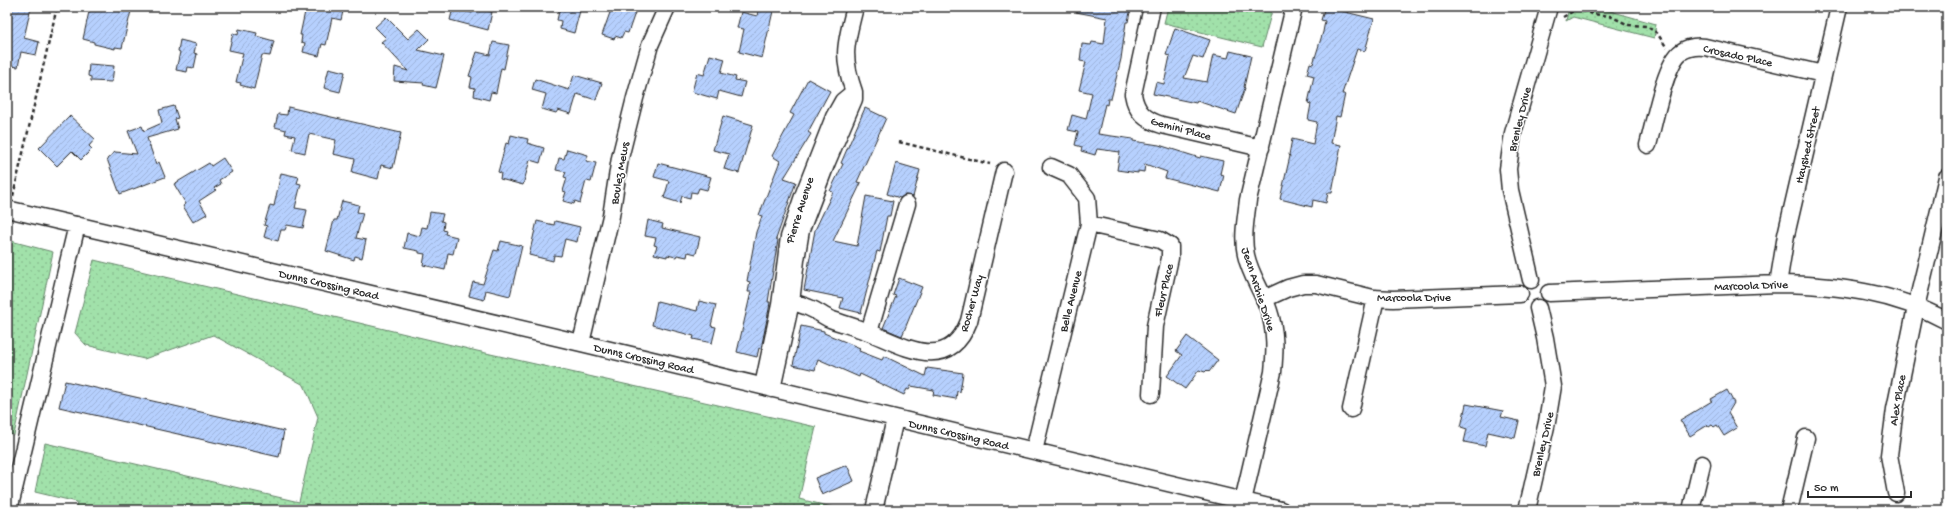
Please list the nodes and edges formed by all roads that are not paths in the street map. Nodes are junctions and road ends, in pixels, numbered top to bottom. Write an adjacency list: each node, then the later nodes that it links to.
1 (667, 7): 28 (street, Boulez Mews)
2 (854, 7): 23 (street, Pierre Avenue)
3 (1152, 7): 9 (street, Gemini Place)
4 (1294, 7): 9 (street, Jean Archie Drive)
5 (1549, 7): 17 (street, Brenley Drive)
6 (1839, 7): 7 (street, Hayshed Street)
7 (1823, 74): 8 (street, Crosado Place); 18 (street, Hayshed Street)
8 (1648, 145)
9 (1260, 148): 21 (street, Jean Archie Drive)
10 (1051, 167): 15 (street, Belle Avenue)
11 (997, 168): 27 (street, Rocher Way)
12 (1947, 177): 24 (street, Alex Place)
13 (907, 204): 27 (street)
14 (9, 210): 16 (street, Dunns Crossing Road)
15 (1089, 224): 30 (street, Fleur Place); 34 (street, Belle Avenue)
16 (76, 225): 28 (street, Dunns Crossing Road); 38 (street)
17 (1531, 280): 19 (street); 20 (street)
18 (1778, 284): 19 (street, Marcoola Drive); 24 (street, Marcoola Drive)
19 (1549, 293): 25 (street)
20 (1520, 294): 22 (street, Marcoola Drive); 25 (street)
21 (1264, 298): 22 (street, Marcoola Drive); 37 (street, Jean Archie Drive)
22 (1376, 298): 31 (street)
23 (786, 301): 27 (street, Rocher Way); 29 (street, Pierre Avenue)
24 (1916, 307): 26 (street, Marcoola Drive); 36 (street, Alex Place)
25 (1538, 308): 41 (street, Brenley Drive)
26 (1947, 321)
27 (869, 332)
28 (581, 343): 29 (street, Dunns Crossing Road)
29 (768, 387): 32 (street, Dunns Crossing Road)
30 (1151, 394)
31 (1351, 409)
32 (895, 419): 34 (street, Dunns Crossing Road); 39 (street)
33 (1806, 438): 43 (street)
34 (1034, 451): 37 (street, Dunns Crossing Road)
35 (1702, 464): 42 (street)
36 (1896, 493)
37 (1242, 501): 40 (street, Dunns Crossing Road)
38 (8, 510)
39 (874, 510)
40 (1281, 510)
41 (1527, 510)
42 (1691, 510)
43 (1789, 510)

